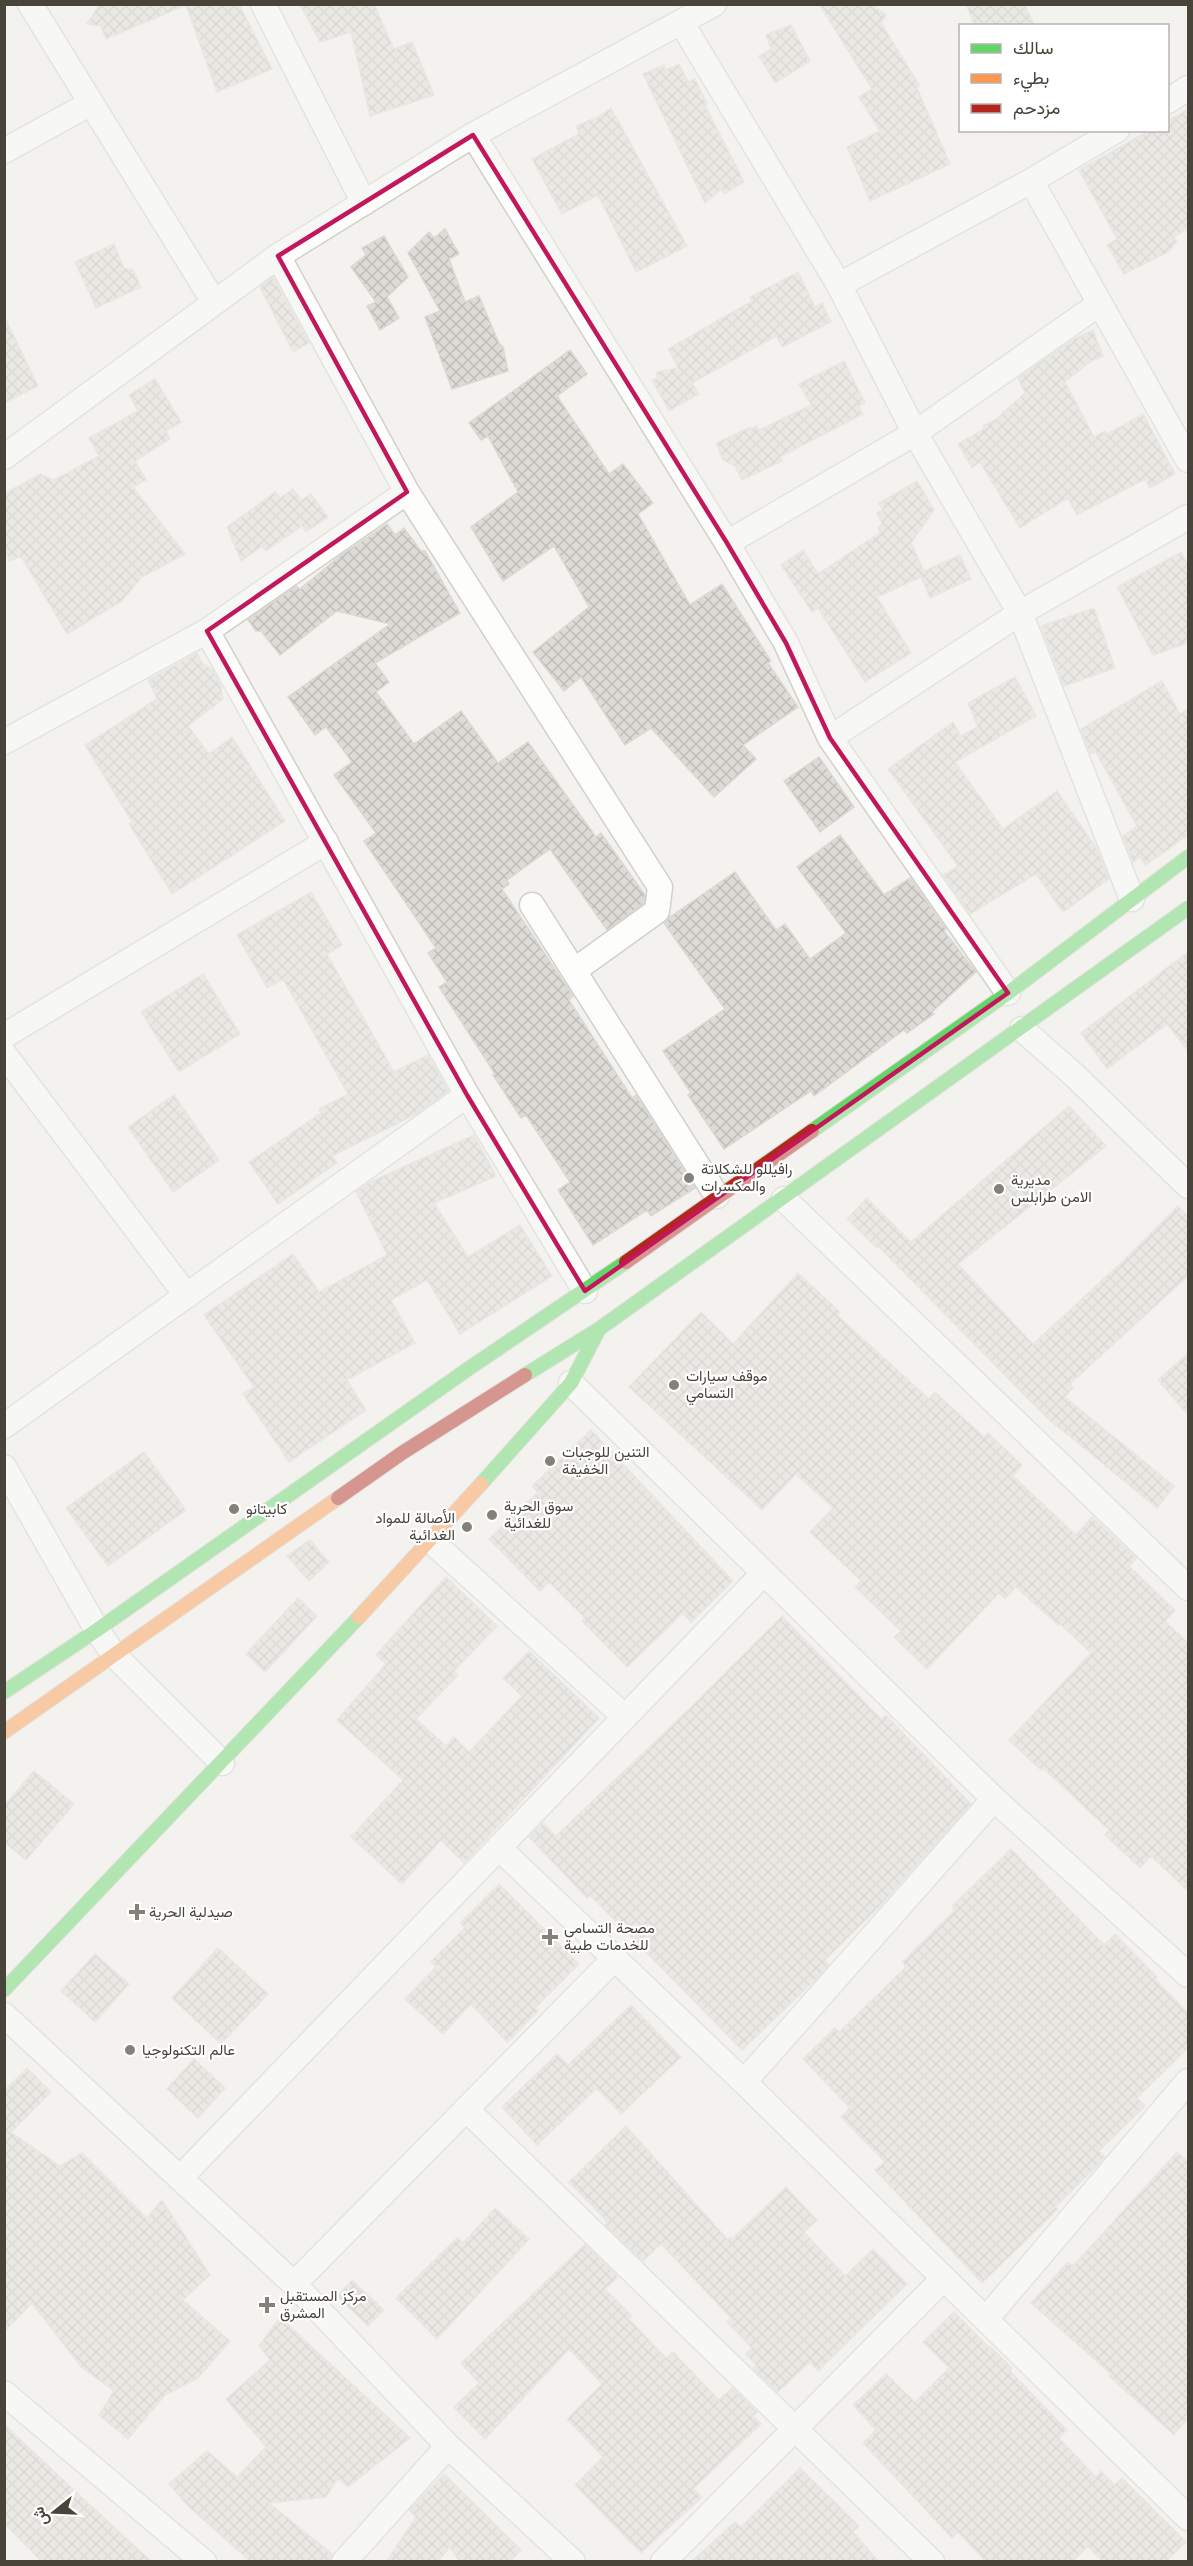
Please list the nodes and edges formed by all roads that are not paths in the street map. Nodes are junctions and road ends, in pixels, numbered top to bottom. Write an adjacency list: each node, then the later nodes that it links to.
1 (30, 4): 7 (street)
2 (263, 4): 12 (street)
3 (714, 4): 4 (street)
4 (681, 22): 9 (street); 14 (street)
5 (1188, 88): 6 (street)
6 (1169, 100)
7 (91, 103): 10 (street); 15 (street)
8 (1114, 132): 11 (street)
9 (473, 135): 12 (street); 22 (street)
10 (4, 151)
11 (1031, 182): 14 (street); 16 (street)
12 (364, 203): 13 (street)
13 (278, 256): 15 (street); 20 (street)
14 (839, 285): 17 (street)
15 (213, 302): 18 (street)
16 (1099, 304): 17 (street); 19 (street)
17 (915, 433): 22 (street); 23 (street)
18 (4, 457)
19 (1188, 460)
20 (407, 492): 24 (street); 32 (street)
21 (1188, 517): 23 (street)
22 (728, 543): 25 (street)
23 (1020, 613): 25 (street); 29 (street)
24 (207, 631): 26 (street); 27 (street)
25 (830, 738): 33 (street)
26 (4, 742)
27 (326, 842): 35 (street); 37 (street)
28 (1188, 857): 29 (main road)
29 (1132, 899): 33 (main road)
30 (532, 905): 32 (street)
31 (1188, 908): 34 (main road)
32 (575, 970): 39 (street)
33 (1008, 993): 39 (main road)
34 (1022, 1029): 38 (street); 40 (main road)
35 (4, 1036)
36 (4, 1054): 42 (street)
37 (467, 1095): 41 (street); 42 (street)
38 (1188, 1186)
39 (717, 1196): 41 (main road)
40 (784, 1199): 43 (main road); 49 (street)
41 (585, 1291): 50 (main road)
42 (187, 1296): 45 (street)
43 (599, 1329): 44 (main road); 51 (main road)
44 (571, 1383): 47 (main road); 48 (street)
45 (4, 1426)
46 (4, 1467): 50 (street)
47 (431, 1541): 54 (street); 56 (main road)
48 (763, 1574): 54 (street); 57 (street)
49 (1188, 1588)
50 (97, 1630): 51 (street); 52 (main road)
51 (114, 1655): 52 (main road); 56 (street)
52 (56, 1676): 53 (main road); 55 (main road)
53 (4, 1692)
54 (625, 1718): 58 (street)
55 (4, 1732)
56 (222, 1763): 61 (main road)
57 (994, 1799): 60 (street); 64 (street)
58 (500, 1849): 59 (street); 66 (street)
59 (615, 1958): 64 (street); 65 (street)
60 (1188, 1975)
61 (4, 1990)
62 (4, 2015): 66 (street)
63 (1188, 2081): 69 (street)
64 (744, 2082): 67 (street)
65 (467, 2110): 68 (street); 71 (street)
66 (181, 2177): 68 (street)
67 (944, 2278): 69 (street); 71 (street)
68 (294, 2284): 72 (street)
69 (986, 2319): 73 (street)
70 (4, 2393): 74 (street)
71 (795, 2428): 77 (street); 78 (street)
72 (448, 2446): 75 (street); 76 (street)
73 (1188, 2515)
74 (204, 2562)
75 (344, 2562)
76 (573, 2562)
77 (663, 2562)
78 (932, 2562)

